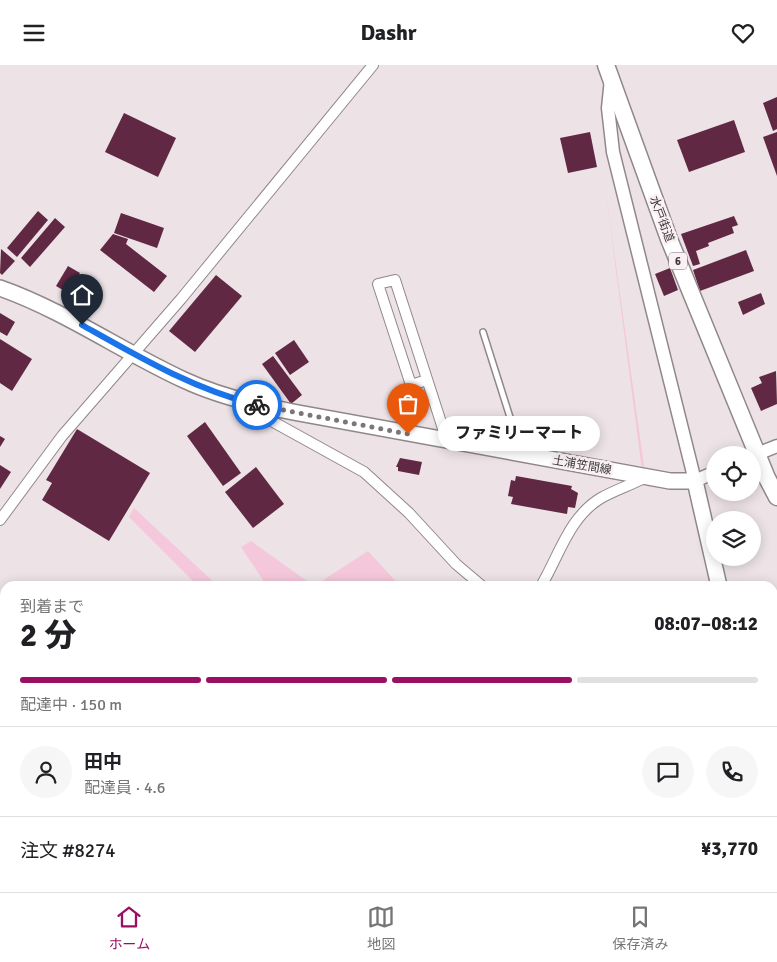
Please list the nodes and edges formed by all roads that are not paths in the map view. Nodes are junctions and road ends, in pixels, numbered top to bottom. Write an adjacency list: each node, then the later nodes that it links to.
1 (373, 65): 5 (street)
2 (608, 72): 9 (highway, 水戸街道 / 6); 18 (street)
3 (0, 288): 5 (main road, 土浦笠間線)
4 (483, 332): 12 (lane)
5 (133, 354): 7 (main road, 土浦笠間線); 20 (street)
6 (427, 379): 6 (street); 8 (street)
7 (244, 401): 8 (main road, 土浦笠間線); 21 (street)
8 (447, 441): 12 (main road, 土浦笠間線)
9 (752, 446)
10 (777, 446): 11 (street)
11 (761, 453)
12 (522, 455): 17 (main road, 土浦笠間線)
13 (761, 459): 15 (highway, 水戸街道 / 6)
14 (761, 465): 19 (highway, 水戸街道 / 6)
15 (777, 473)
16 (706, 476): 18 (street)
17 (646, 477): 18 (main road, 土浦笠間線); 22 (street)
18 (695, 481): 23 (main road)
19 (777, 497)
20 (0, 520)
21 (476, 581)
22 (544, 581)
23 (718, 581)

